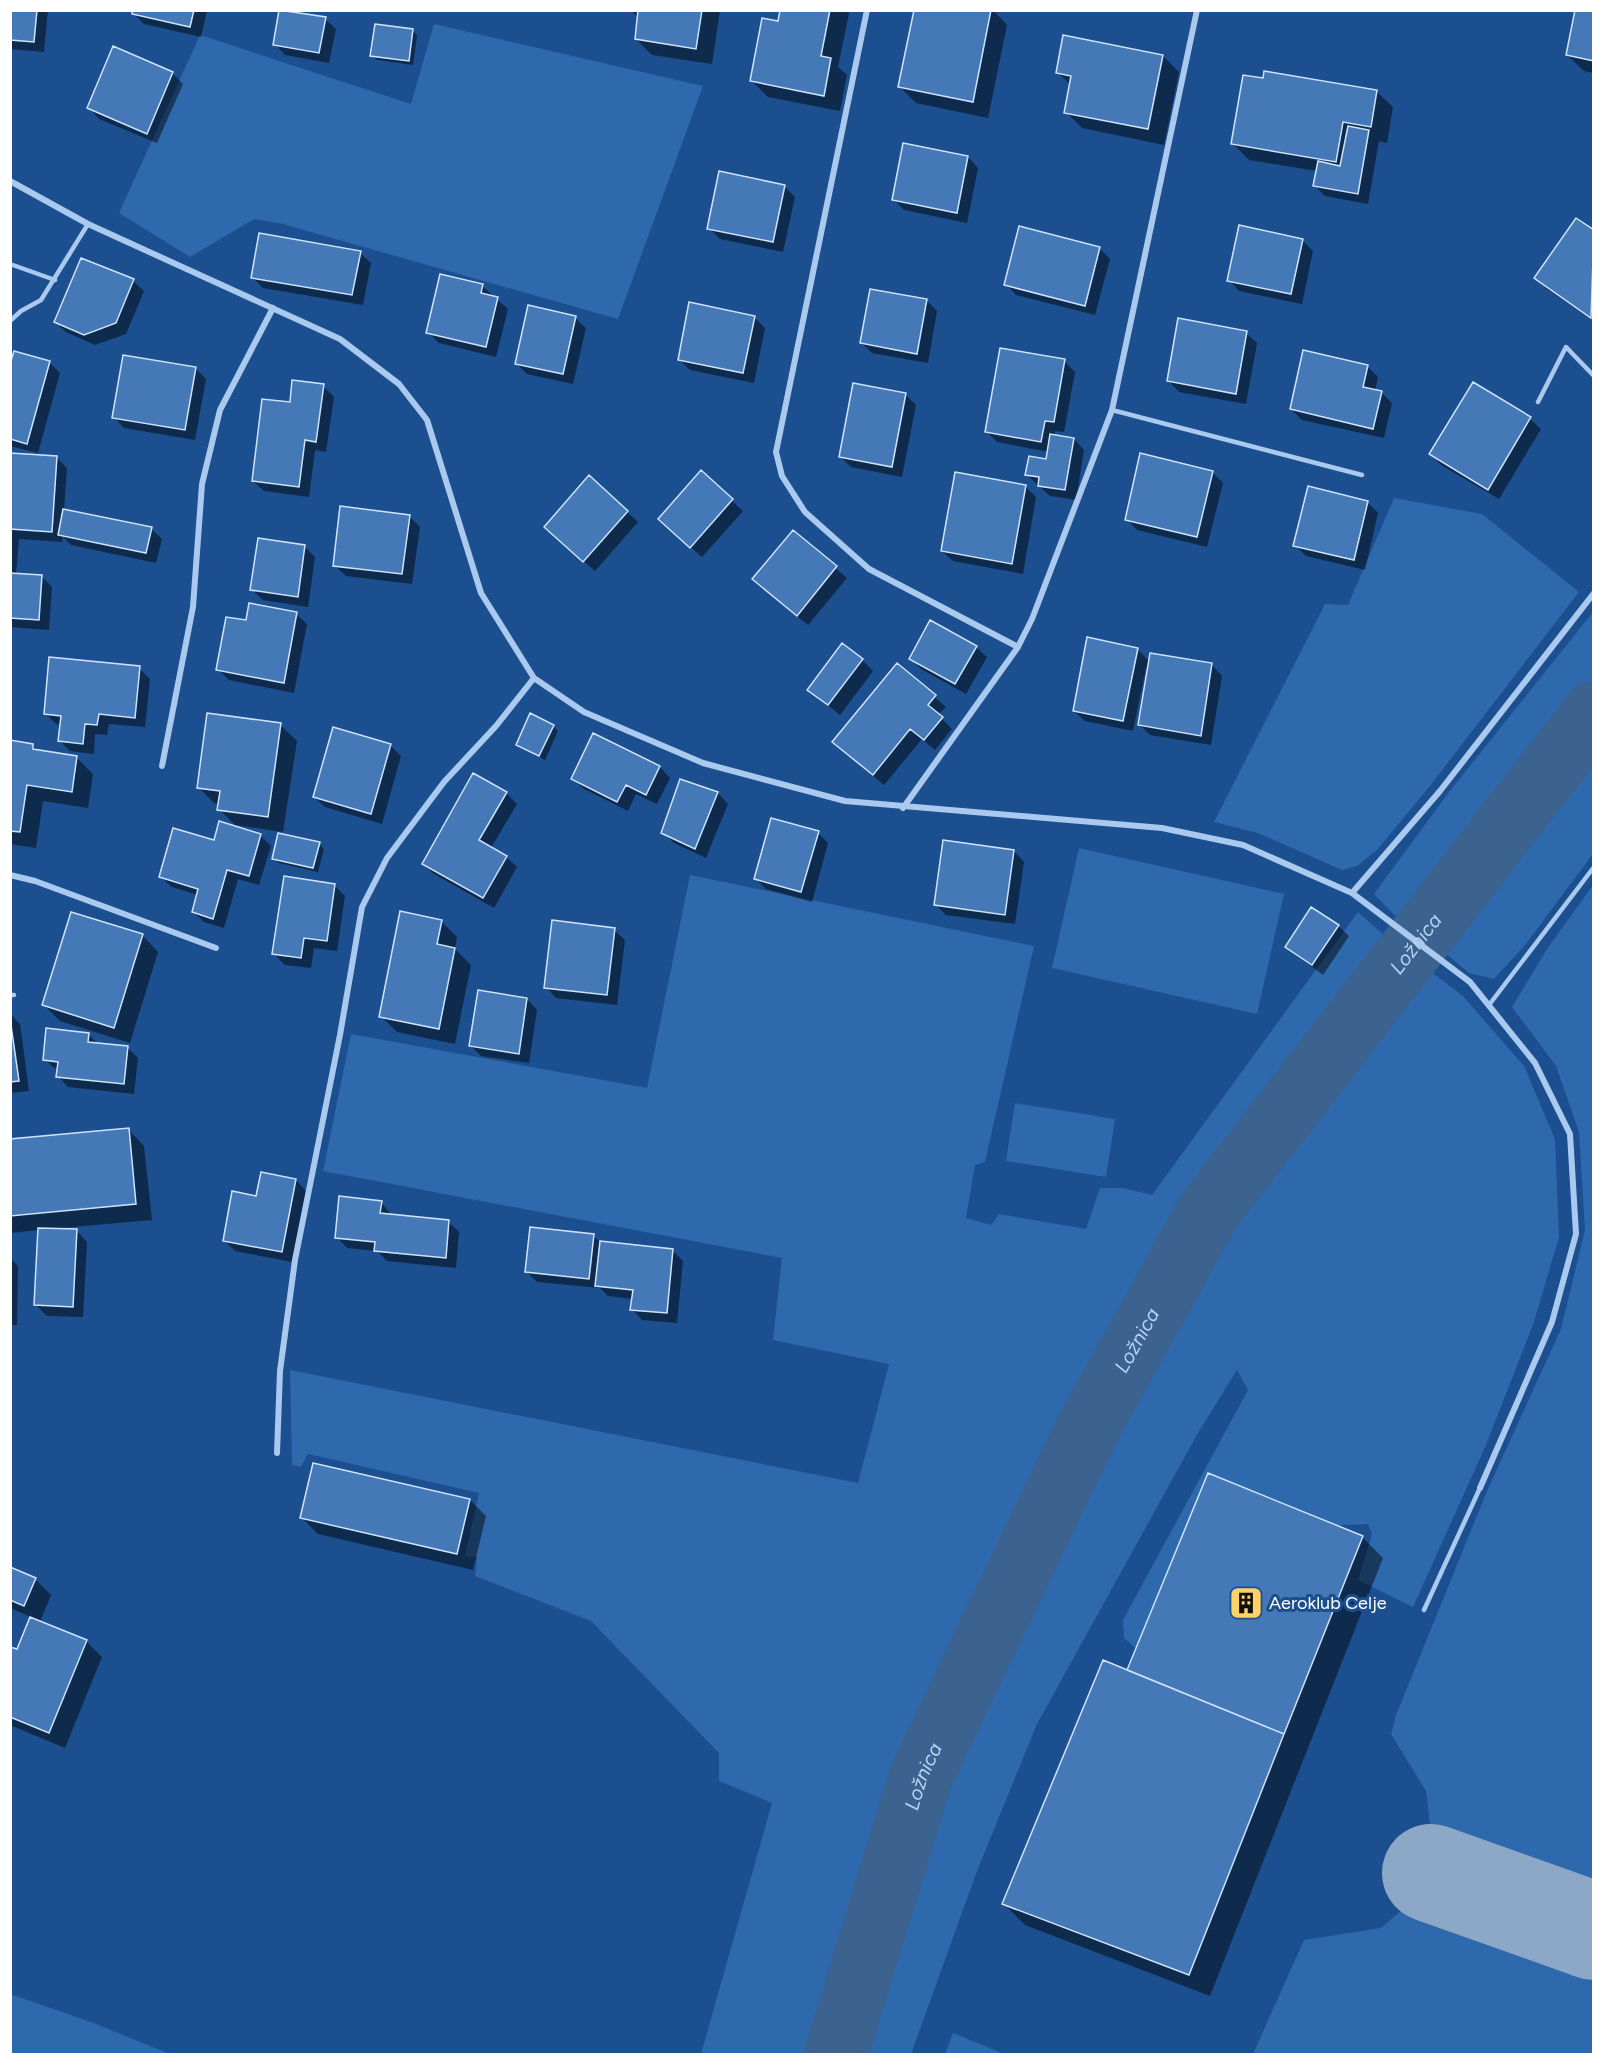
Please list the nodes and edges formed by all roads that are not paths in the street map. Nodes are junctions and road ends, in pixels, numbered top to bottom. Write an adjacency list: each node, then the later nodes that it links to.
1 (867, 10): 14 (street)
2 (1197, 10): 11 (street)
3 (10, 181): 4 (street)
4 (88, 224): 6 (lane); 7 (street)
5 (10, 264): 6 (lane)
6 (55, 280): 8 (lane)
7 (273, 308): 15 (street); 16 (street)
8 (10, 321)
9 (1593, 376): 10 (lane)
10 (1538, 402)
11 (1112, 410): 12 (lane); 14 (street)
12 (1362, 475)
13 (1593, 593): 20 (street)
14 (1018, 647): 17 (street)
15 (534, 678): 17 (street); 23 (street)
16 (162, 766)
17 (903, 808): 20 (street)
18 (1593, 867): 22 (lane)
19 (10, 875): 21 (street)
20 (1352, 893): 22 (street)
21 (216, 948)
22 (1489, 1005): 24 (street)
23 (277, 1453)
24 (1480, 1488): 25 (lane)
25 (1424, 1610)

